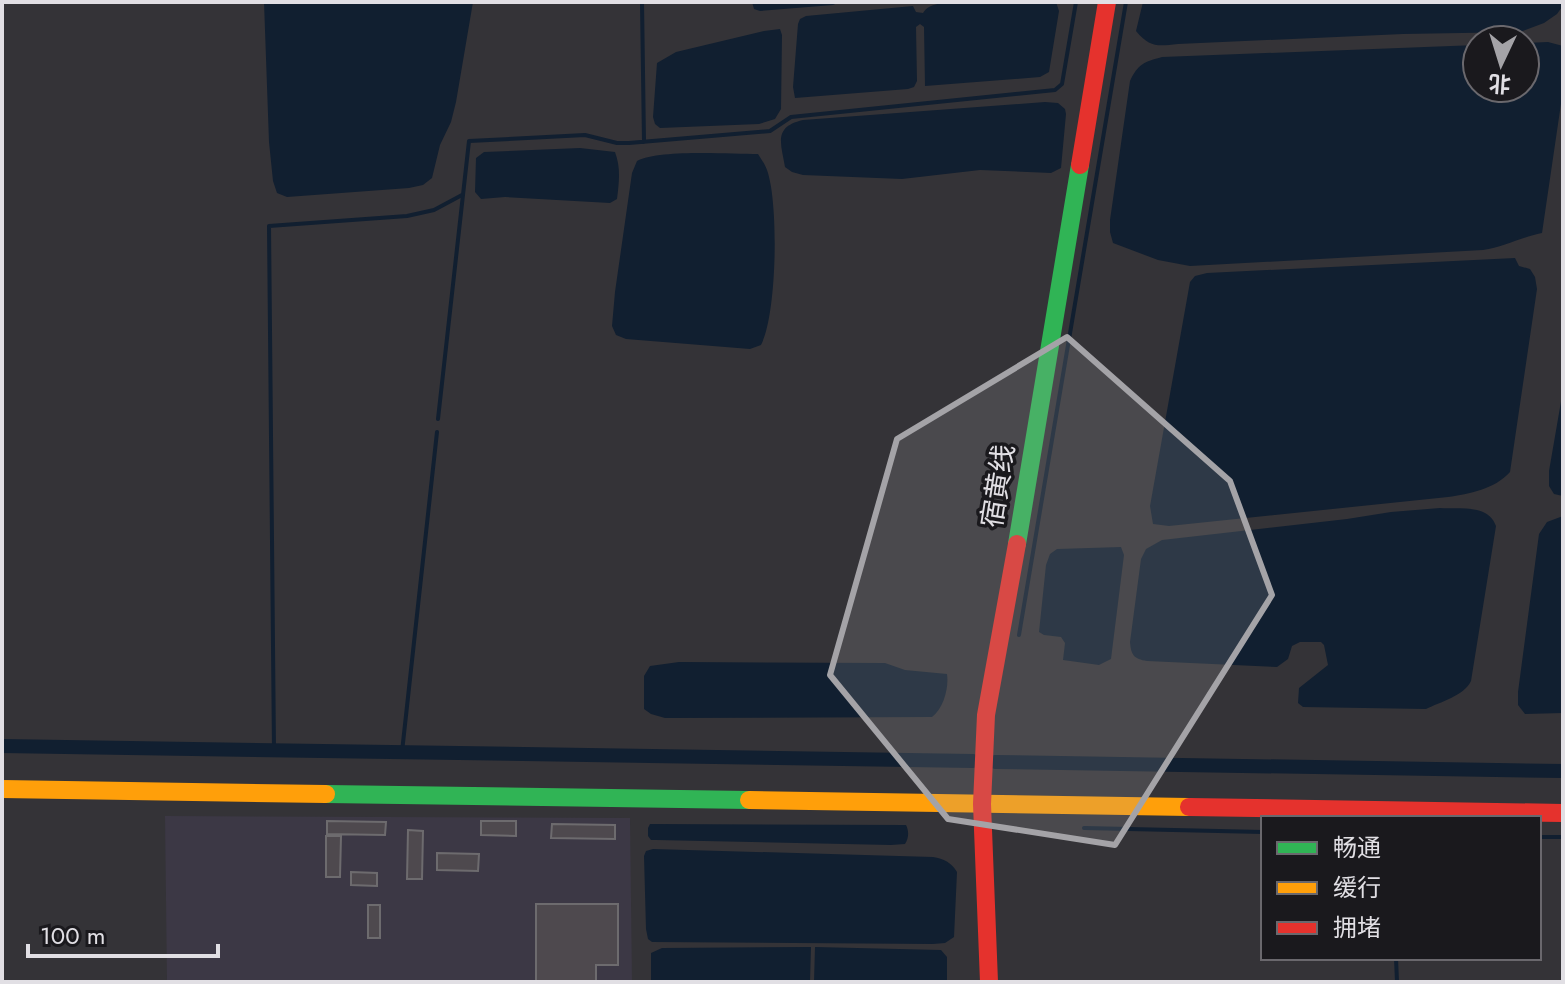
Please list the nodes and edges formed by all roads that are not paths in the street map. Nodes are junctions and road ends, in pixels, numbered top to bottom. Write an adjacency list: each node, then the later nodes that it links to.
1 (1107, 2): 3 (street, 宿黄线)
2 (2, 789): 3 (street)
3 (982, 804): 4 (street); 5 (street, 宿黄线)
4 (1563, 813)
5 (989, 982)

